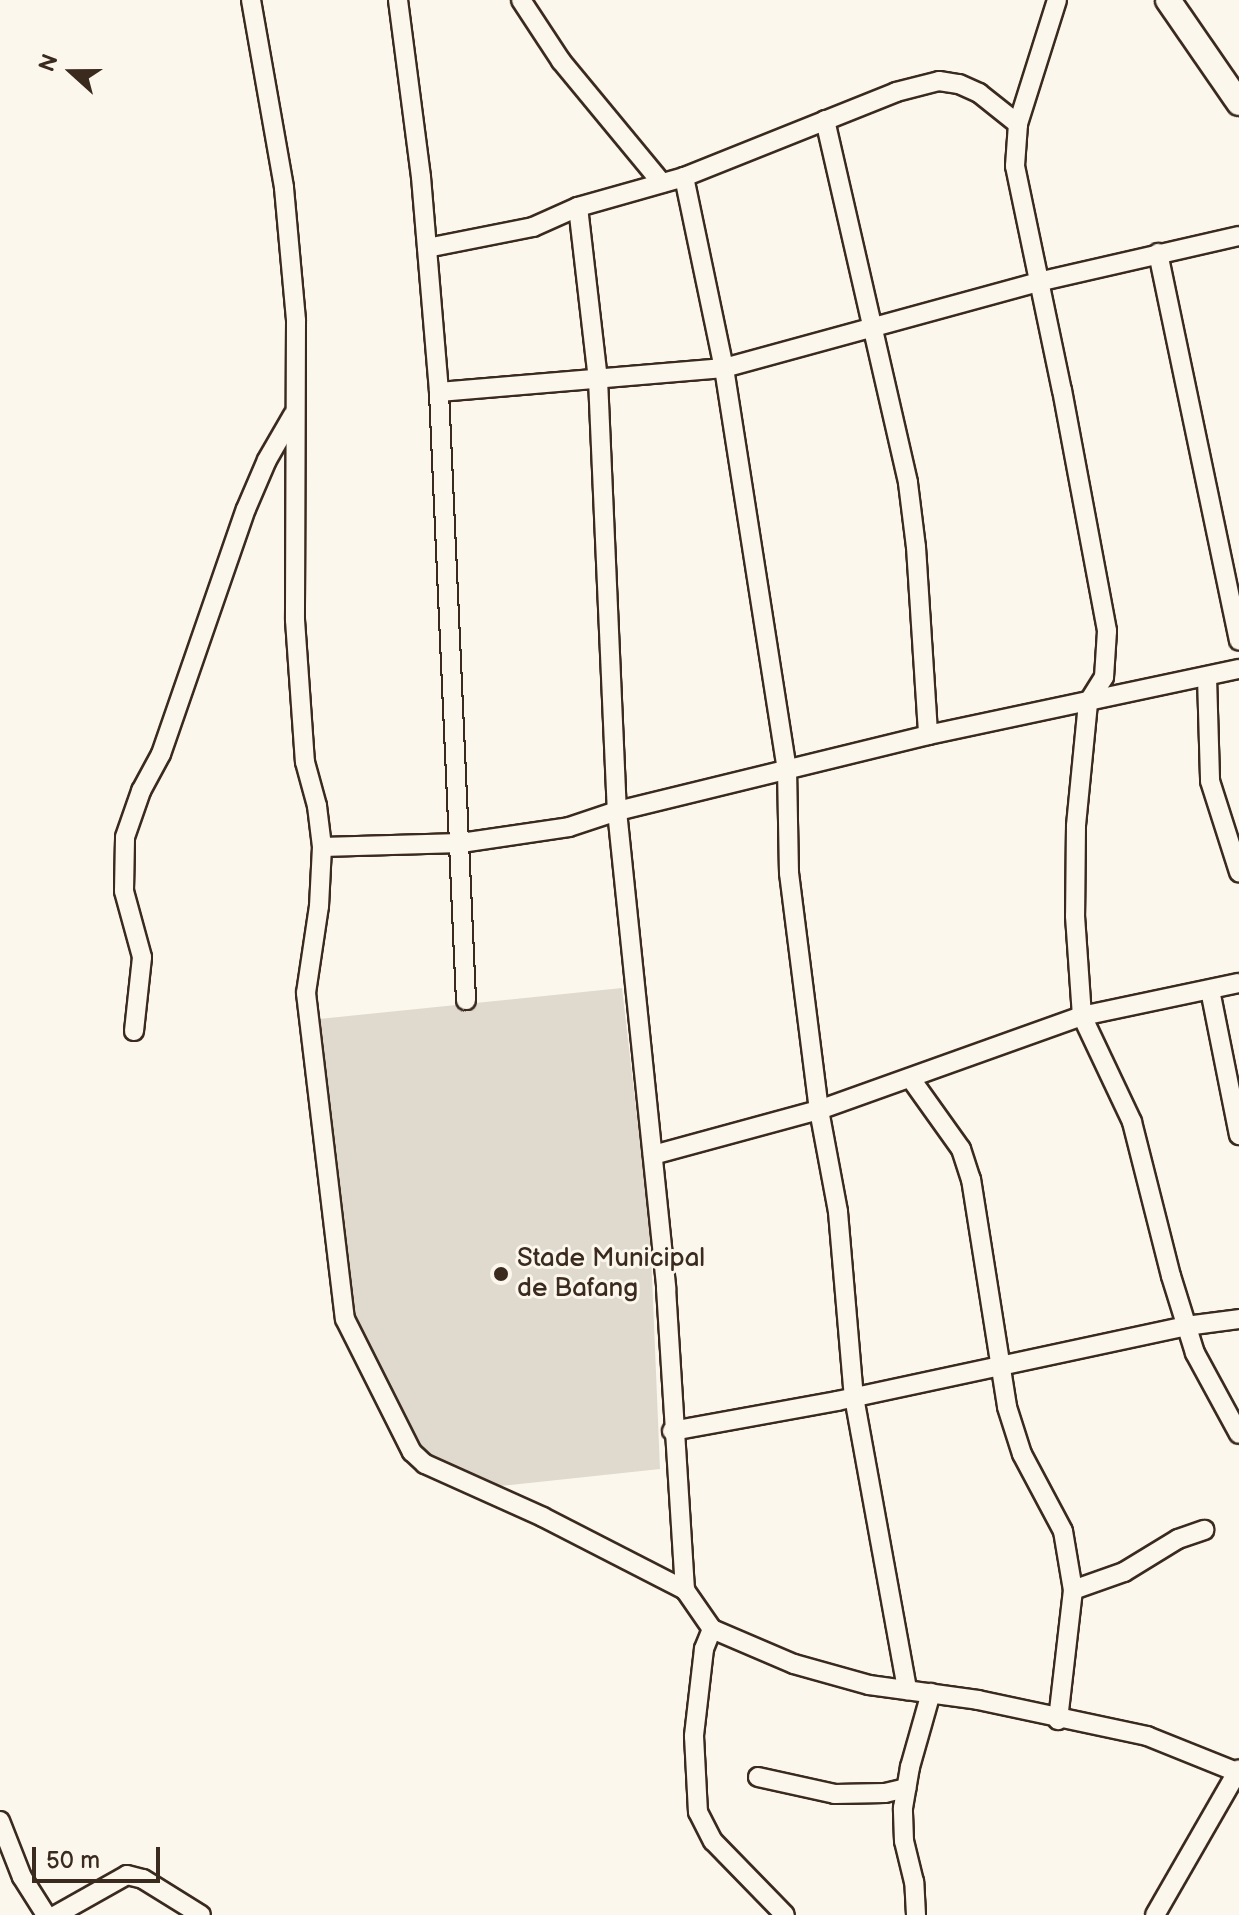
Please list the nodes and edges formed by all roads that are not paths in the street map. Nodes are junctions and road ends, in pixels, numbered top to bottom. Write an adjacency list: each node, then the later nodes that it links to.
1 (251, 0): 20 (street)
2 (398, 0): 13 (street)
3 (521, 0): 10 (street)
4 (1057, 0): 8 (street)
5 (1168, 0): 6 (street)
6 (1239, 103)
7 (825, 120): 8 (street); 9 (street); 16 (street)
8 (1018, 124): 15 (street)
9 (684, 177): 10 (street); 17 (street)
10 (662, 183): 11 (street)
11 (578, 207): 13 (street); 18 (street)
12 (1239, 236): 14 (street)
13 (427, 248): 19 (street)
14 (1158, 253): 15 (street); 21 (street)
15 (1038, 282): 16 (street); 24 (street)
16 (872, 327): 17 (street); 25 (street)
17 (724, 368): 18 (street); 26 (street)
18 (598, 379): 19 (street); 27 (street)
19 (439, 392): 28 (street)
20 (295, 413): 29 (street); 35 (street)
21 (1239, 641)
22 (1239, 669): 23 (street)
23 (1207, 677): 24 (street); 30 (street)
24 (1088, 703): 25 (street); 34 (street)
25 (928, 735): 26 (street)
26 (787, 769): 27 (street); 37 (street)
27 (617, 811): 28 (street); 39 (street)
28 (461, 843): 29 (street); 33 (street)
29 (322, 847): 47 (street)
30 (1239, 872)
31 (1239, 983): 32 (street)
32 (1210, 990): 34 (street); 38 (street)
33 (466, 1000)
34 (1082, 1016): 36 (street); 41 (street)
35 (134, 1031)
36 (911, 1079): 37 (street); 42 (street)
37 (819, 1110): 39 (street); 43 (street)
38 (1239, 1135)
39 (653, 1155): 44 (street)
40 (1239, 1319): 41 (street)
41 (1186, 1326): 42 (street); 45 (street)
42 (1000, 1366): 43 (street); 48 (street)
43 (854, 1397): 44 (street); 50 (street)
44 (672, 1431): 47 (street)
45 (1239, 1434)
46 (1204, 1530): 48 (street)
47 (685, 1590): 49 (street)
48 (1073, 1590): 52 (street)
49 (712, 1629): 50 (street); 60 (street)
50 (907, 1690): 51 (street)
51 (931, 1693): 52 (street); 55 (street)
52 (1058, 1720): 53 (street)
53 (1238, 1772): 62 (street)
54 (758, 1777): 55 (street)
55 (906, 1788): 61 (street)
56 (0, 1821): 57 (street)
57 (46, 1915)
58 (56, 1915): 59 (street)
59 (201, 1915)
60 (785, 1915)
61 (916, 1915)
62 (1155, 1915)

